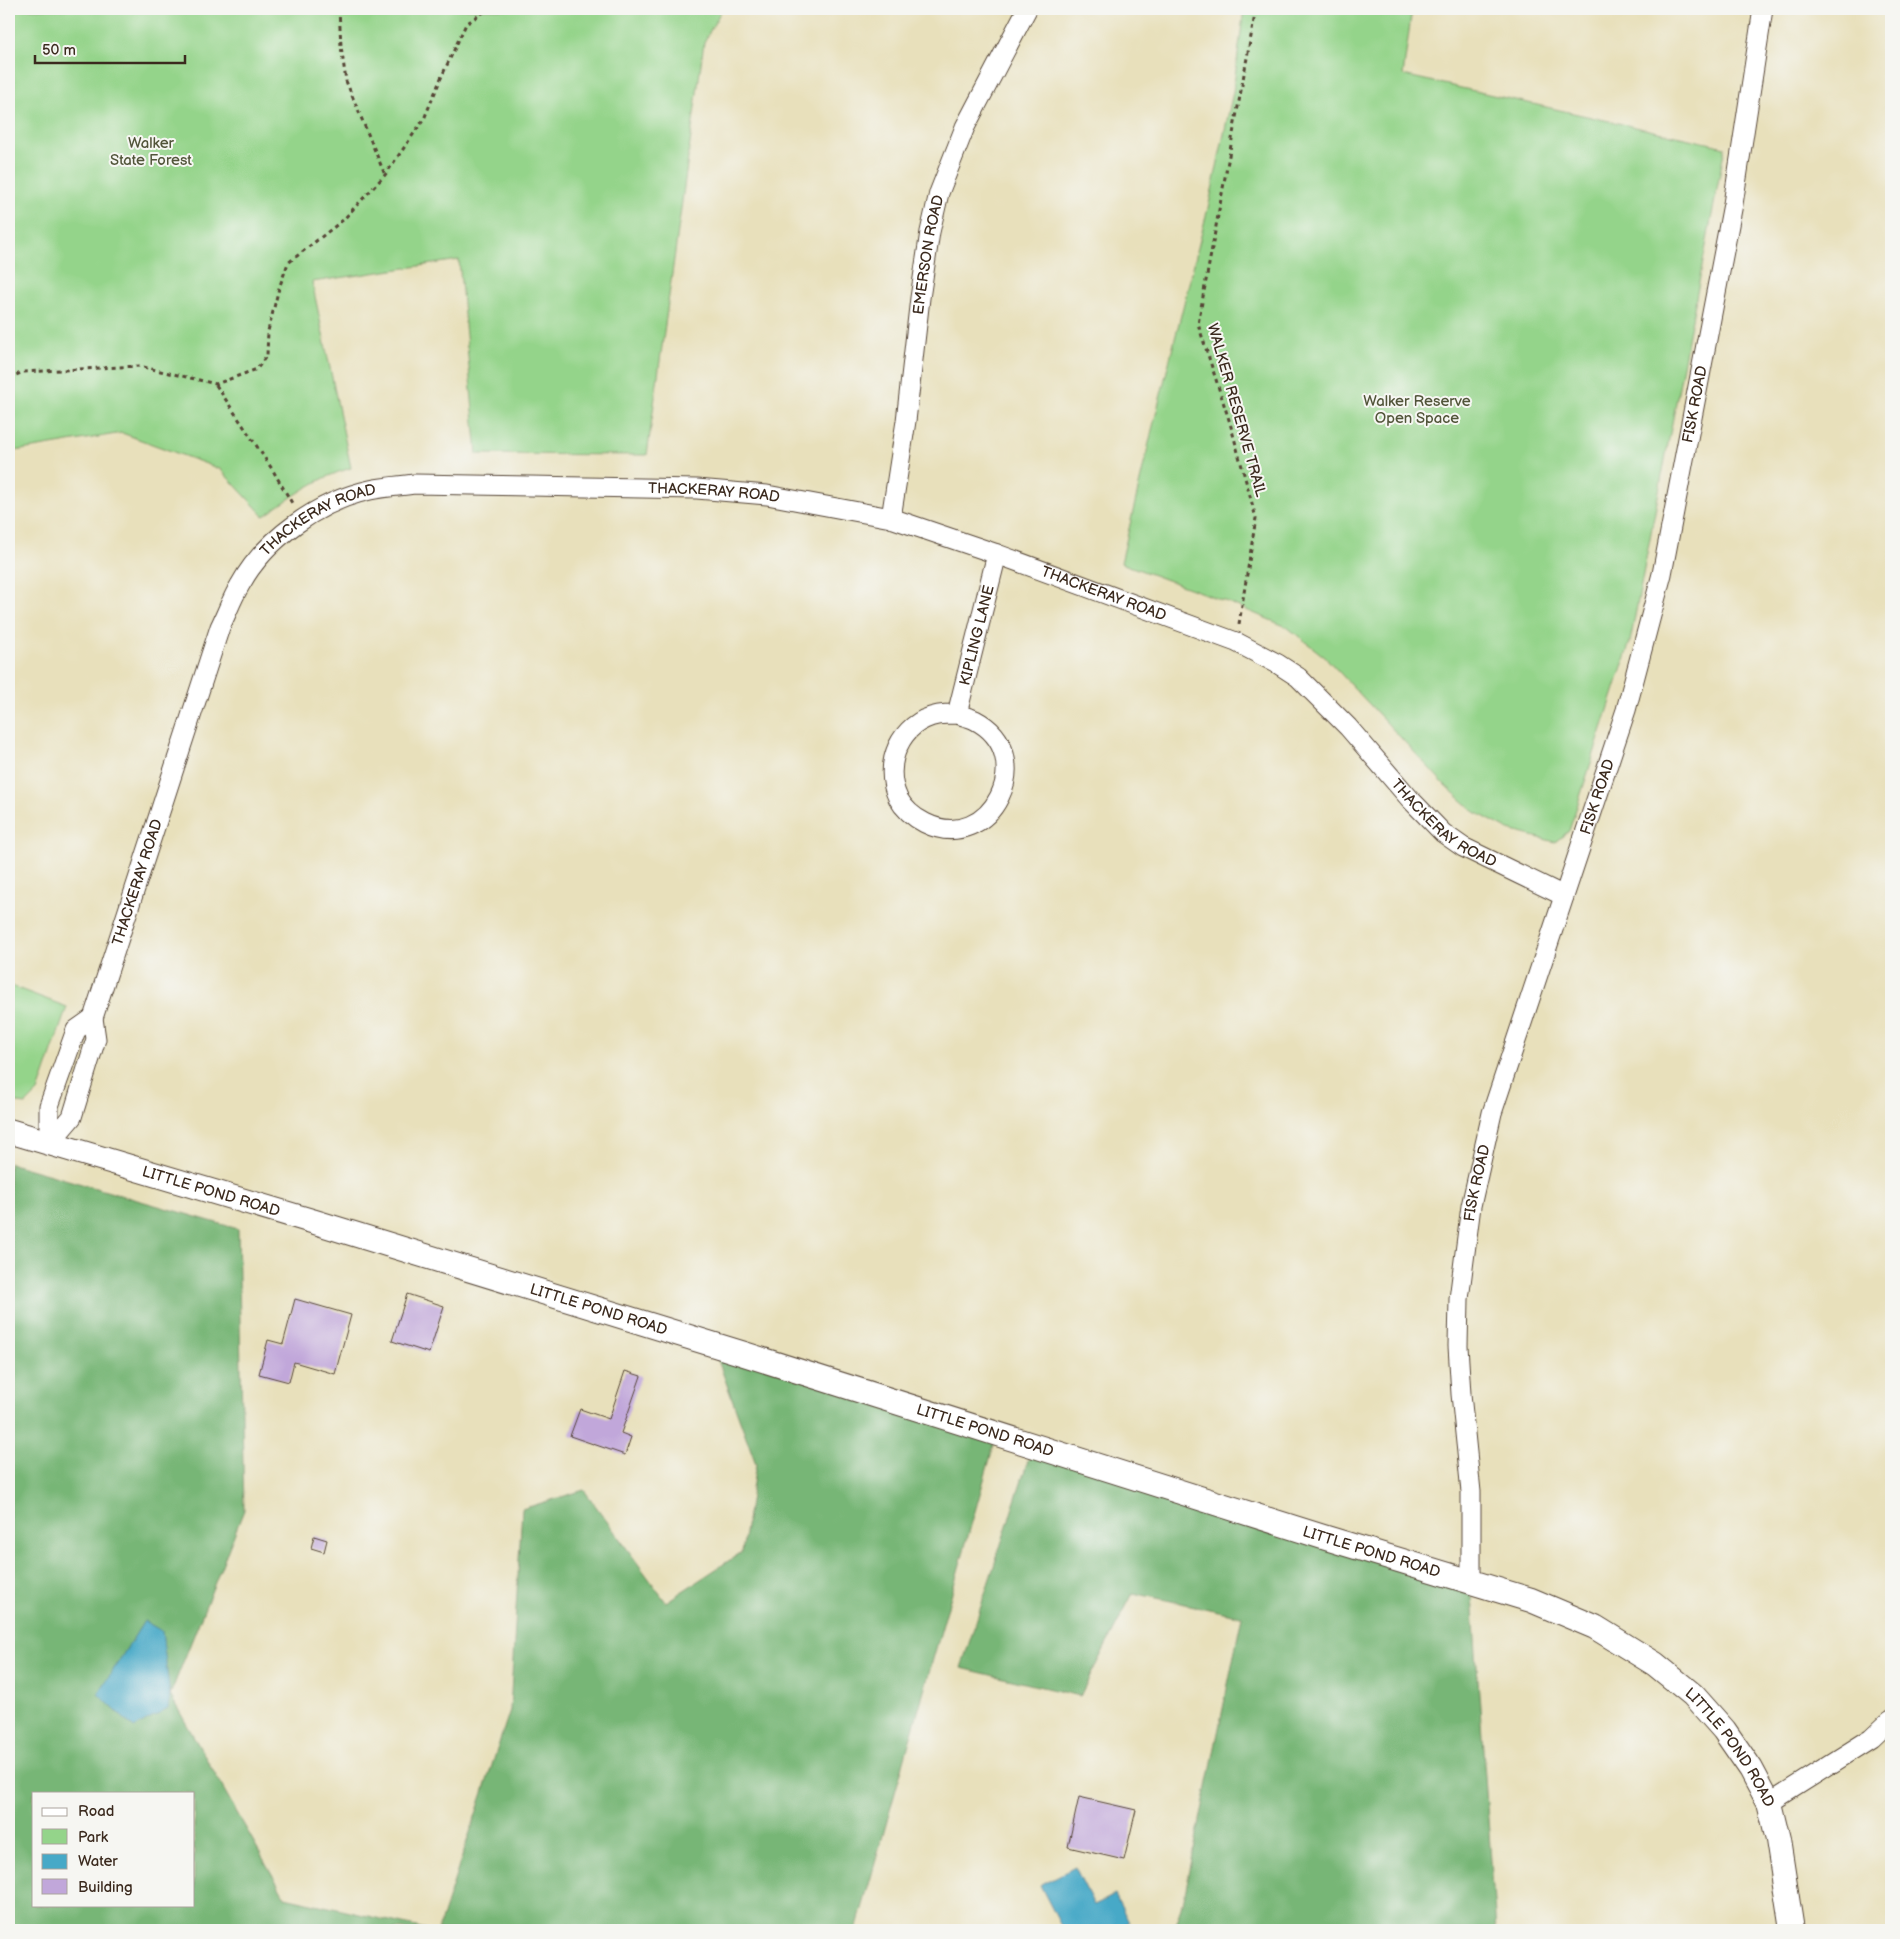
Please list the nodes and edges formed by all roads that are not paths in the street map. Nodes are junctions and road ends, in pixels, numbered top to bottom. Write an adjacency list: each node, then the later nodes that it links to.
1 (1027, 9): 3 (street, EMERSON ROAD)
2 (1763, 9): 6 (street, FISK ROAD)
3 (891, 518): 4 (street, THACKERAY ROAD); 7 (street, THACKERAY ROAD)
4 (996, 554): 5 (street, KIPLING LANE); 6 (street, THACKERAY ROAD)
5 (957, 714): 5 (street)
6 (1564, 896): 10 (street, FISK ROAD)
7 (93, 1018): 9 (street, THACKERAY ROAD); 9 (street)
8 (9, 1132): 9 (street, LITTLE POND ROAD)
9 (49, 1144): 10 (street, LITTLE POND ROAD)
10 (1471, 1582): 12 (street, LITTLE POND ROAD)
11 (1891, 1720): 12 (street)
12 (1769, 1803): 13 (street, LITTLE POND ROAD)
13 (1792, 1930)

